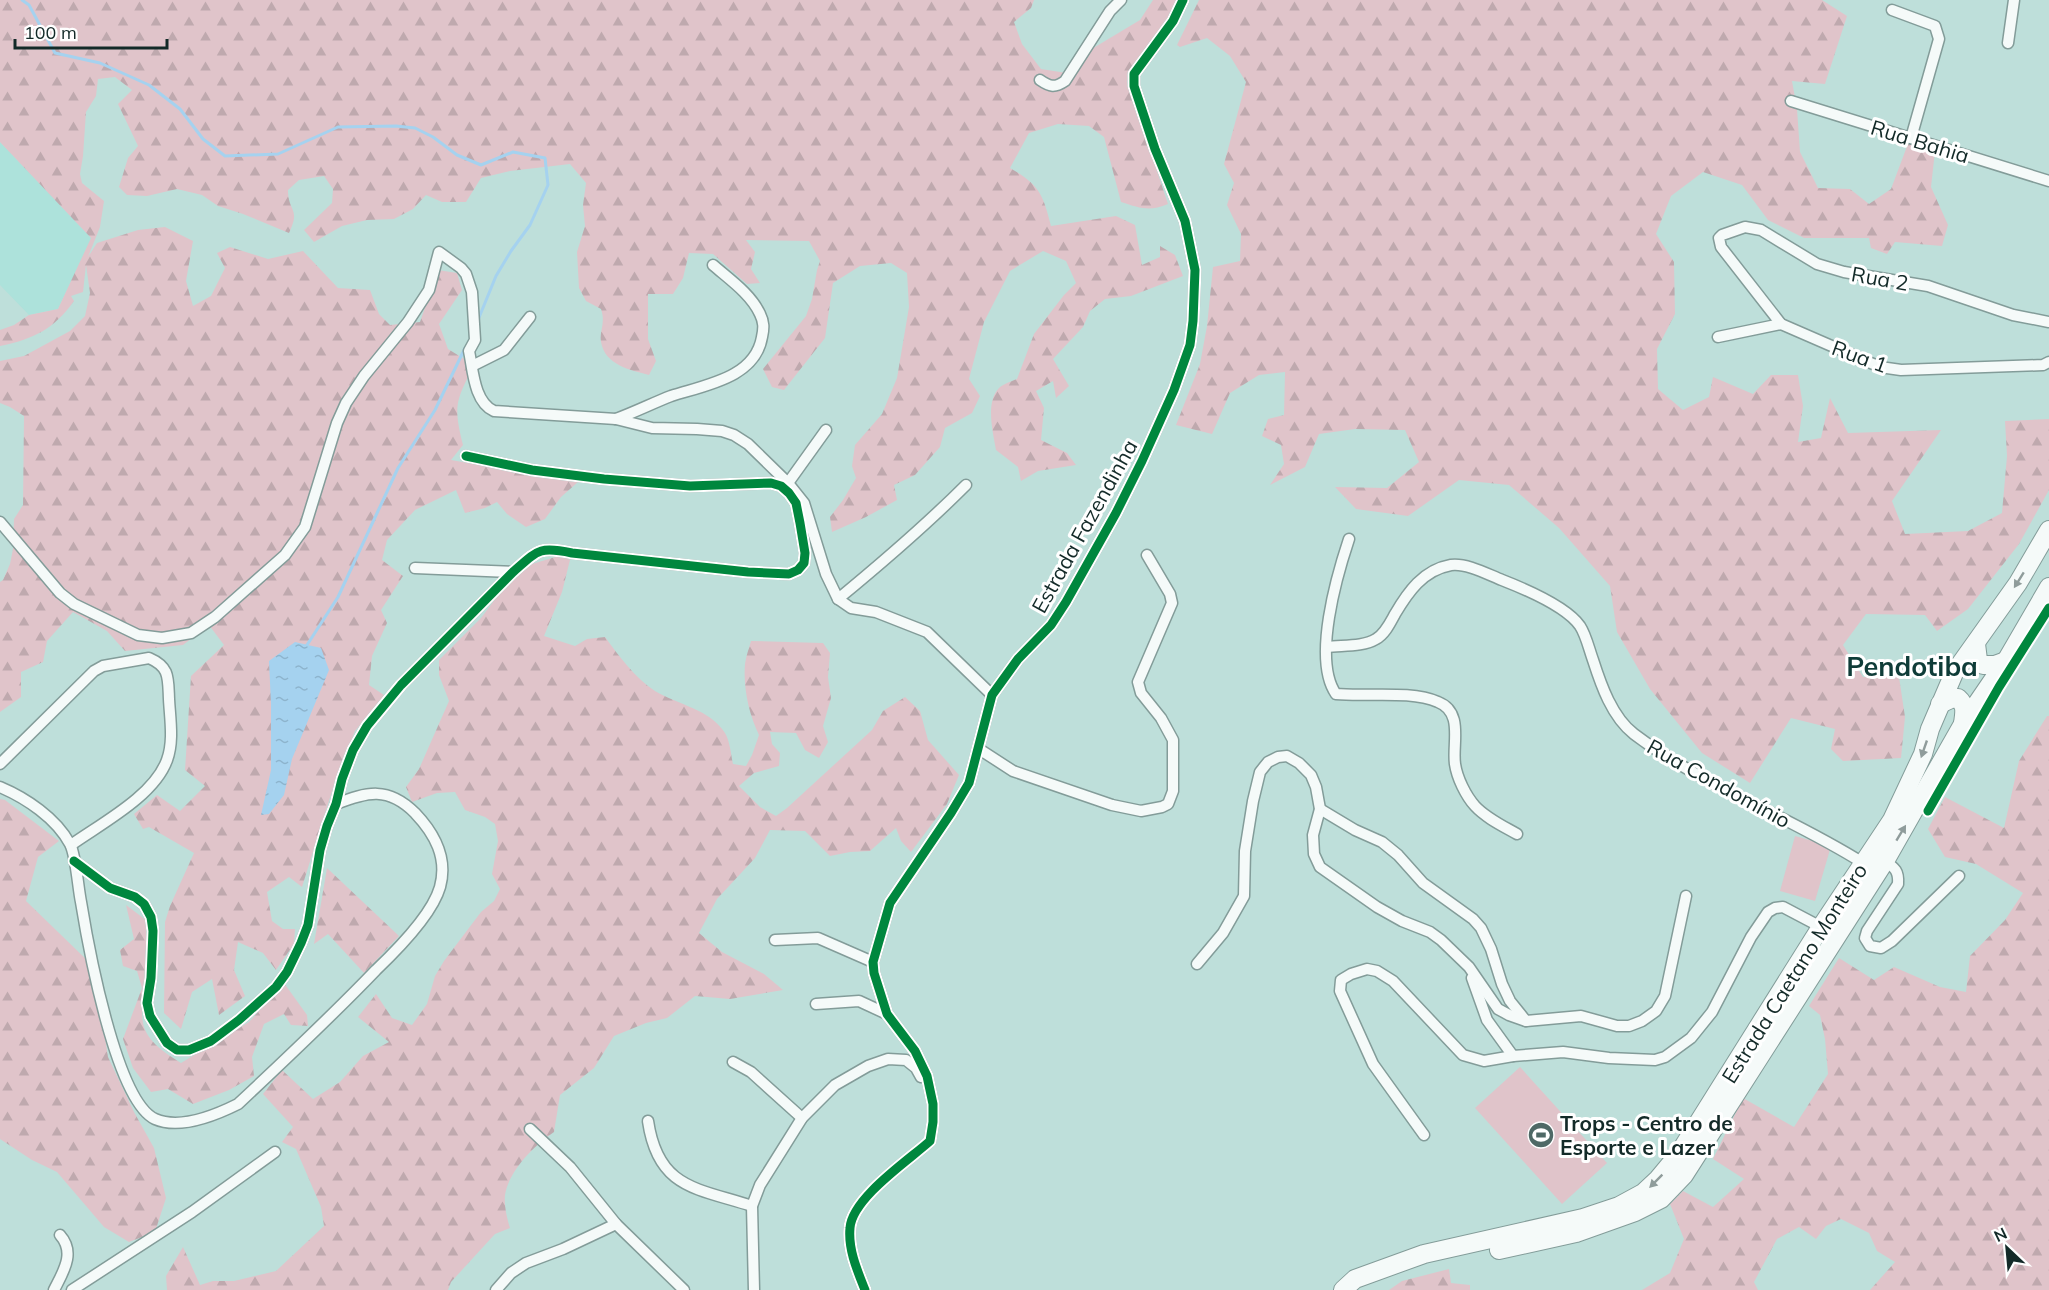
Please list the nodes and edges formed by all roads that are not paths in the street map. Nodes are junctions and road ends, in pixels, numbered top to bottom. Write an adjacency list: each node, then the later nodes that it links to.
1 (1121, 0): 6 (street)
2 (1183, 0): 34 (street, Estrada Fazendinha)
3 (2014, 0): 5 (street)
4 (1892, 10): 8 (street)
5 (2008, 43)
6 (1040, 80)
7 (1791, 101): 8 (street, Rua Bahia)
8 (1911, 138): 9 (street, Rua Bahia)
9 (2049, 181)
10 (1719, 238): 13 (street, Rua 2); 14 (street, Rua 1)
11 (712, 265): 18 (street)
12 (530, 317): 17 (street)
13 (2049, 322)
14 (1780, 324): 15 (street); 16 (street, Rua 1)
15 (1718, 337)
16 (2049, 362)
17 (472, 366): 18 (street); 23 (street)
18 (616, 419): 21 (street)
19 (826, 430): 21 (street)
20 (466, 456): 28 (street)
21 (788, 483): 30 (street)
22 (966, 485): 30 (street)
23 (0, 522)
24 (2049, 530): 31 (main road, Estrada Caetano Monteiro, one-way to 31)
25 (1349, 539): 32 (street)
26 (1147, 555): 37 (street)
27 (415, 568): 28 (street)
28 (513, 572): 40 (street)
29 (2049, 587): 33 (main road, Estrada Caetano Monteiro)
30 (838, 599): 34 (street)
31 (1976, 644): 33 (main road); 35 (main road, Estrada Caetano Monteiro)
32 (1327, 647): 42 (street); 46 (street, Rua Condomínio)
33 (2006, 661): 36 (main road, Estrada Caetano Monteiro)
34 (992, 695): 37 (street, Estrada Fazendinha)
35 (1940, 704): 36 (main road); 46 (main road, Estrada Caetano Monteiro, one-way to 46)
36 (1963, 724): 45 (main road, Estrada Caetano Monteiro, one-way to 36)
37 (979, 749): 51 (street, Estrada Fazendinha)
38 (0, 764): 43 (street)
39 (0, 788): 43 (street)
40 (336, 804): 44 (street); 44 (street)
41 (1320, 808): 52 (street); 53 (street); 56 (street)
42 (1517, 834)
43 (71, 845): 44 (street)
44 (74, 861)
45 (1885, 861): 47 (street); 75 (main road, Estrada Caetano Monteiro)
46 (1863, 863): 49 (main road, Estrada Caetano Monteiro)
47 (1959, 876)
48 (1686, 896): 56 (street)
49 (1821, 927): 57 (street); 74 (main road, Estrada Caetano Monteiro, one-way to 74)
50 (775, 939): 51 (street)
51 (873, 962): 55 (street, Estrada Fazendinha)
52 (1197, 964)
53 (1469, 968): 56 (street); 57 (street)
54 (816, 1004): 55 (street)
55 (887, 1014): 61 (street, Estrada Fazendinha)
56 (1526, 1021)
57 (1514, 1056): 63 (street)
58 (733, 1062): 59 (street)
59 (802, 1118): 61 (street); 65 (street)
60 (648, 1121): 65 (street)
61 (933, 1122): 73 (street, Estrada Fazendinha)
62 (530, 1130): 66 (street)
63 (1424, 1135)
64 (275, 1152): 69 (street)
65 (752, 1206): 72 (street)
66 (616, 1224): 70 (street); 71 (street)
67 (60, 1235): 68 (street)
68 (54, 1290)
69 (72, 1290)
70 (496, 1290)
71 (684, 1290)
72 (754, 1290)
73 (865, 1290)
74 (1343, 1290)
75 (1363, 1290)

